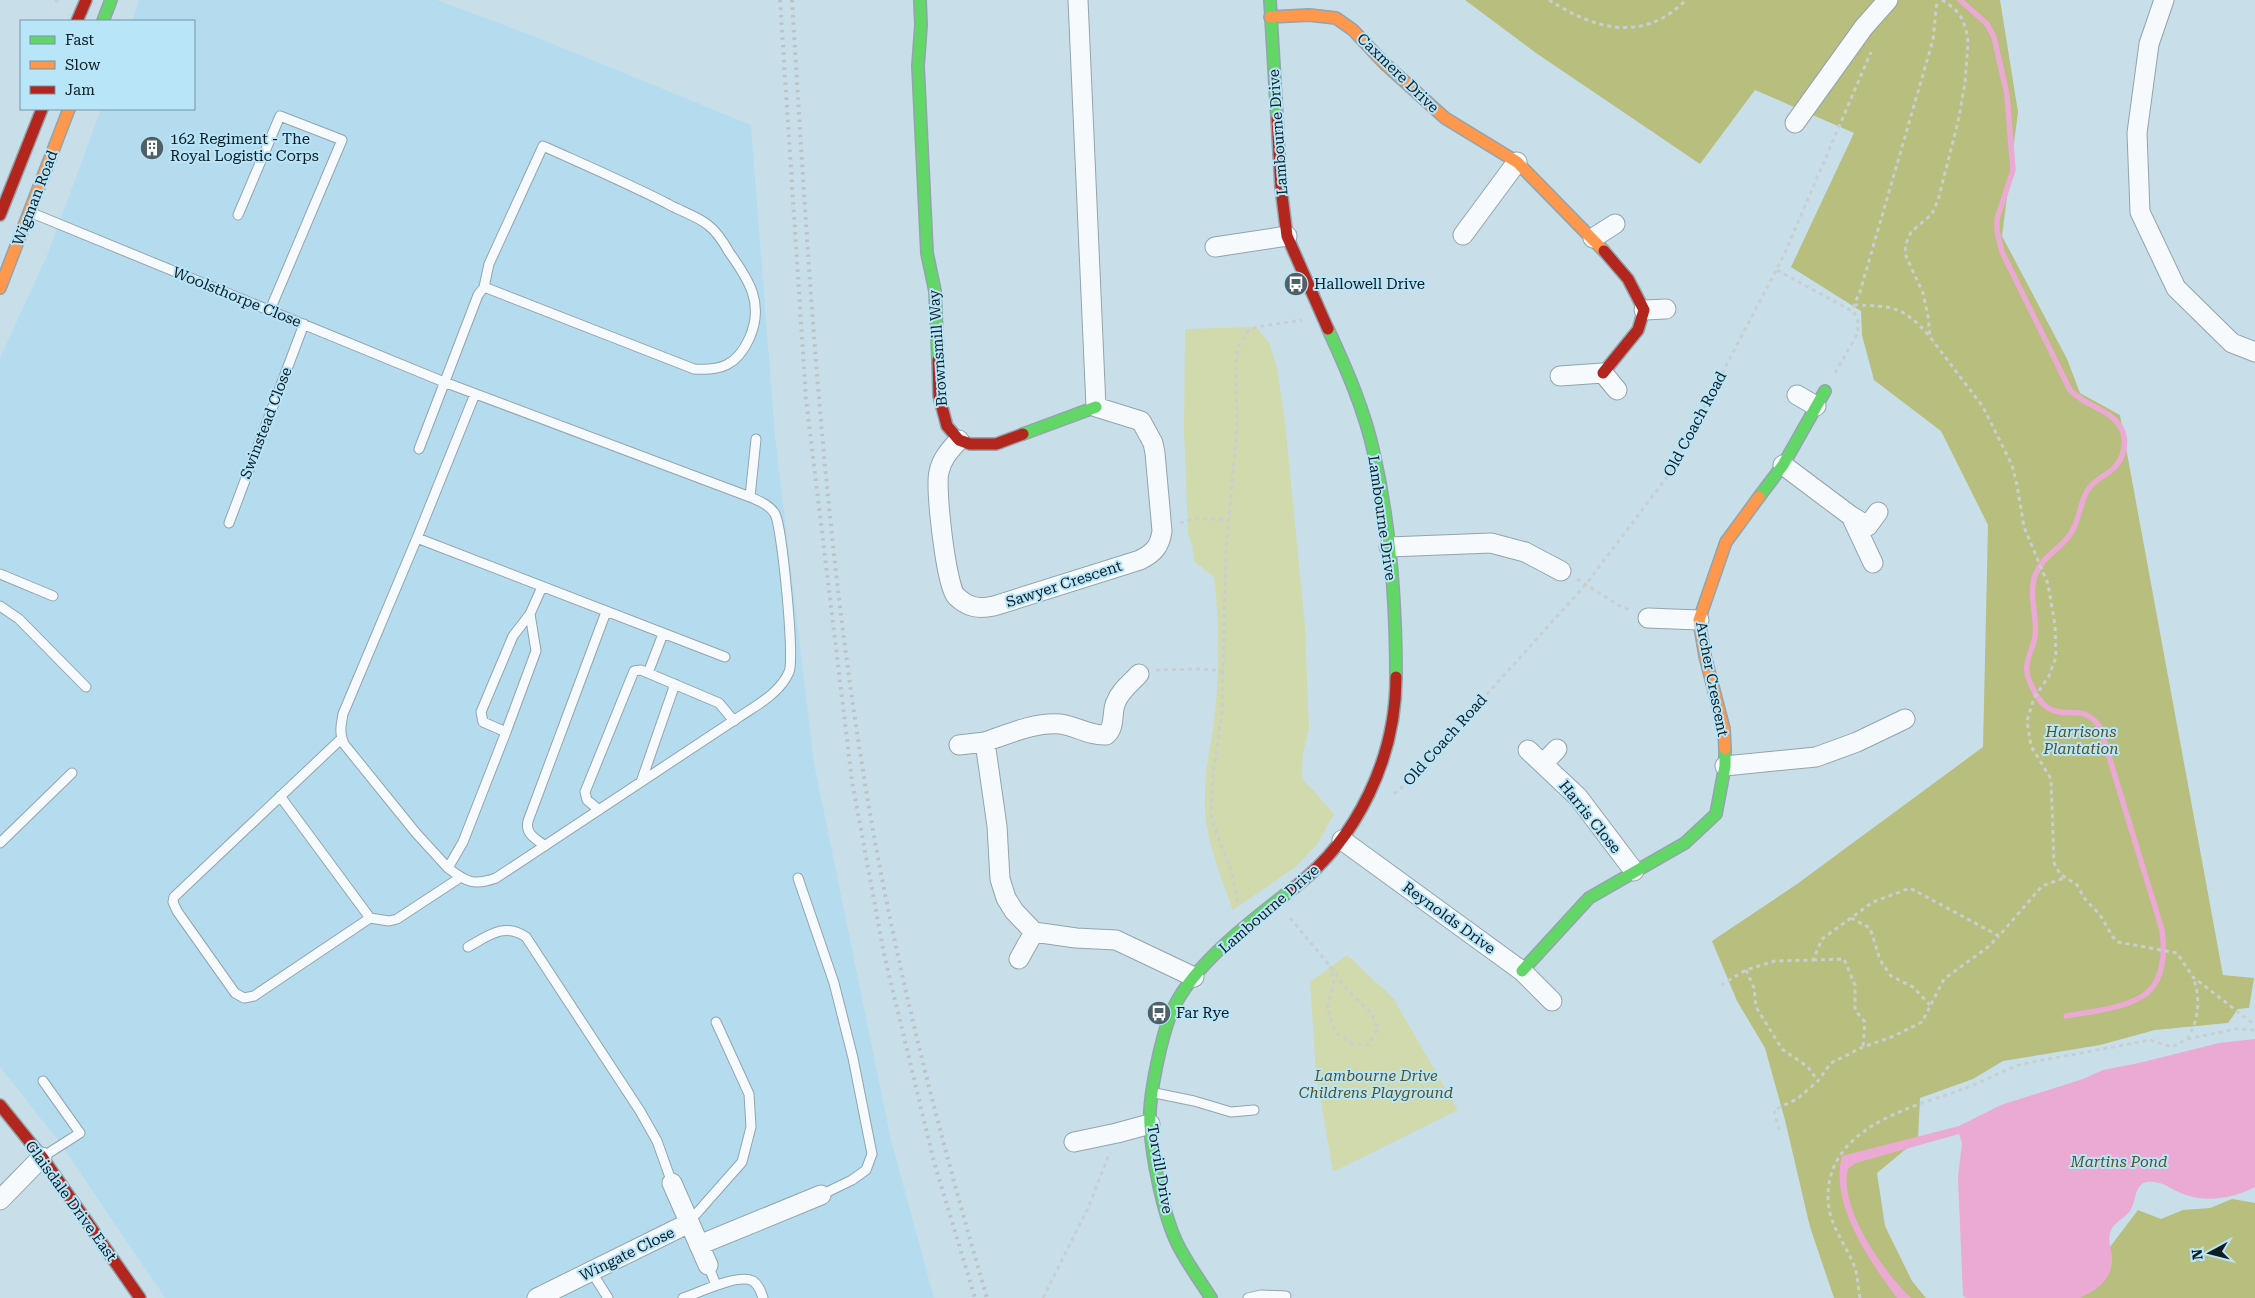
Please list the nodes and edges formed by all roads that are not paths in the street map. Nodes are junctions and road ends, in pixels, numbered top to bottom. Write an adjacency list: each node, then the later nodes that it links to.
1 (86, 0): 9 (street)
2 (111, 0): 10 (street)
3 (920, 0): 39 (street, Brownsmill Way)
4 (1078, 0): 37 (street)
5 (1270, 0): 8 (street, Lambourne Drive)
6 (1888, 0): 13 (street)
7 (2164, 0): 29 (street)
8 (1270, 17): 14 (street, Caxmere Drive); 20 (street, Lambourne Drive)
9 (77, 20)
10 (103, 20)
11 (42, 110): 15 (street, Wigman Road)
12 (69, 110): 16 (street, Wigman Road)
13 (1795, 123)
14 (1517, 162): 19 (street); 21 (street, Caxmere Drive)
15 (2, 205): 16 (street)
16 (29, 212): 24 (street, Wigman Road); 26 (lane, Woolsthorpe Close)
17 (238, 214): 26 (lane)
18 (1615, 224): 21 (street)
19 (1462, 235)
20 (1287, 236): 22 (street); 47 (street, Lambourne Drive)
21 (1593, 238): 27 (street, Caxmere Drive)
22 (1215, 247)
23 (484, 286): 23 (lane); 32 (lane)
24 (0, 288)
25 (1666, 309): 27 (street)
26 (270, 310): 28 (lane, Woolsthorpe Close)
27 (1644, 310): 30 (street)
28 (304, 324): 32 (lane, Woolsthorpe Close); 45 (lane, Swinstead Close)
29 (2255, 352)
30 (1603, 373): 31 (street); 33 (street)
31 (1560, 376)
32 (444, 382): 34 (lane, Woolsthorpe Close); 40 (lane)
33 (1617, 390)
34 (475, 394): 42 (lane, Woolsthorpe Close); 46 (lane)
35 (1797, 395): 36 (street)
36 (1820, 398): 41 (street, Archer Crescent)
37 (1096, 407): 39 (street); 39 (street, Sawyer Crescent)
38 (756, 439): 42 (lane)
39 (959, 440)
40 (419, 449)
41 (1783, 465): 44 (street); 57 (street, Archer Crescent)
42 (750, 497): 65 (lane, Woolsthorpe Close)
43 (1878, 512): 44 (street)
44 (1851, 516): 48 (street)
45 (229, 523)
46 (417, 538): 51 (lane); 67 (lane)
47 (1389, 547): 49 (street); 78 (street, Lambourne Drive)
48 (1873, 563)
49 (1560, 571)
50 (0, 574): 52 (lane)
51 (542, 588): 54 (lane); 55 (lane)
52 (53, 596)
53 (0, 606): 63 (lane)
54 (606, 612): 58 (lane); 80 (lane)
55 (530, 614): 66 (lane); 66 (lane)
56 (1648, 618): 57 (street)
57 (1699, 620): 73 (street, Archer Crescent)
58 (663, 634): 59 (lane); 60 (lane)
59 (725, 657)
60 (648, 673): 62 (lane); 77 (lane)
61 (1139, 674): 68 (street)
62 (675, 684): 65 (lane); 75 (lane)
63 (86, 687)
64 (1905, 719): 73 (street)
65 (734, 721): 75 (lane, Woolsthorpe Close)
66 (506, 732): 81 (lane)
67 (341, 739): 76 (lane); 81 (lane)
68 (985, 742): 69 (street); 86 (street)
69 (959, 745)
70 (1557, 749): 72 (street)
71 (1528, 750): 72 (street, Harris Close)
72 (1544, 763): 82 (street, Harris Close)
73 (1725, 766): 82 (street, Archer Crescent)
74 (72, 773): 79 (lane)
75 (641, 782): 77 (lane, Woolsthorpe Close)
76 (280, 796): 85 (lane); 85 (lane)
77 (599, 810): 80 (lane, Woolsthorpe Close)
78 (1342, 840): 89 (street, Reynolds Drive); 90 (street, Lambourne Drive)
79 (0, 843)
80 (545, 846): 83 (lane, Woolsthorpe Close)
81 (448, 868): 83 (lane)
82 (1634, 871): 89 (street, Archer Crescent)
83 (461, 877): 85 (lane)
84 (798, 878): 101 (lane)
85 (370, 918)
86 (1034, 932): 88 (street); 90 (street)
87 (468, 947): 100 (lane)
88 (1019, 959)
89 (1522, 971): 91 (street, Reynolds Drive)
90 (1194, 978): 94 (street, Torvill Drive)
91 (1552, 1001)
92 (716, 1022): 103 (lane)
93 (43, 1082): 99 (lane)
94 (1153, 1092): 96 (lane); 97 (street, Torvill Drive)
95 (0, 1105): 99 (street, Glaisdale Drive East)
96 (1254, 1110)
97 (1150, 1124): 98 (street); 114 (street, Torvill Drive)
98 (1074, 1142)
99 (42, 1157): 102 (street); 109 (street, Glaisdale Drive East)
100 (672, 1182): 103 (street, Wingate Close)
101 (821, 1195): 104 (street)
102 (0, 1200)
103 (689, 1223): 104 (street, Wingate Close); 106 (street, Wingate Close)
104 (699, 1246): 105 (street, Wingate Close)
105 (708, 1265): 107 (lane)
106 (591, 1272): 110 (street, Wingate Close); 111 (lane)
107 (716, 1286): 112 (lane); 113 (lane)
108 (1286, 1296): 115 (lane)
109 (140, 1298)
110 (537, 1298)
111 (608, 1298)
112 (683, 1298)
113 (763, 1298)
114 (1211, 1298)
115 (1248, 1298)

